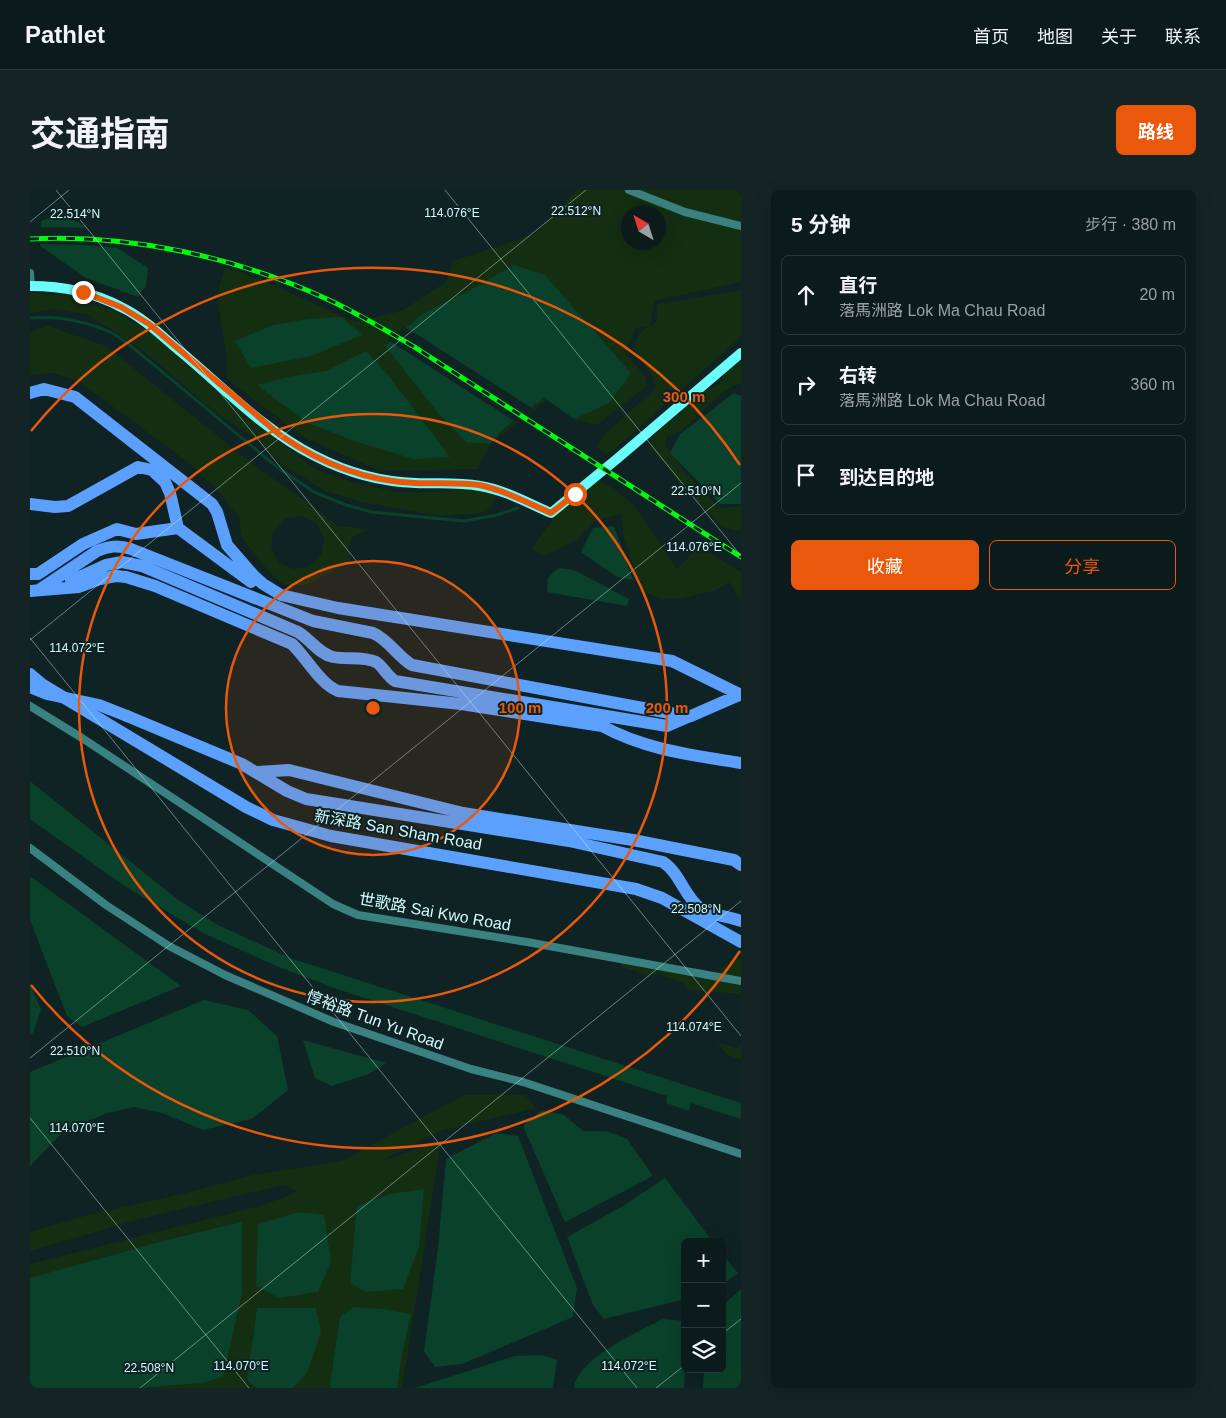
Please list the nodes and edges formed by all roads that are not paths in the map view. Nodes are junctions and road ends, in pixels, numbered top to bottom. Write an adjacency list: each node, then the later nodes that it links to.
1 (629, 190): 2 (street)
2 (741, 226)
3 (30, 273): 4 (street)
4 (30, 286): 5 (street)
5 (741, 353)
6 (30, 392): 11 (main road)
7 (30, 504): 8 (main road)
8 (178, 528): 9 (main road); 11 (main road)
9 (30, 574)
10 (34, 591): 16 (main road); 16 (main road); 17 (main road)
11 (281, 595): 14 (main road)
12 (30, 674): 22 (main road, 新深路 San Sham Road)
13 (30, 687): 18 (main road, 新深路 San Sham Road, bridge)
14 (740, 695): 16 (main road)
15 (30, 706): 23 (street, 世歌路 Sai Kwo Road)
16 (691, 716)
17 (741, 763)
18 (258, 772): 20 (main road, 新深路 San Sham Road); 21 (main road, 新深路 San Sham Road)
19 (30, 848): 24 (street, 惇裕路 Tun Yu Road)
20 (741, 865)
21 (741, 921)
22 (741, 942)
23 (741, 981)
24 (741, 1154)

